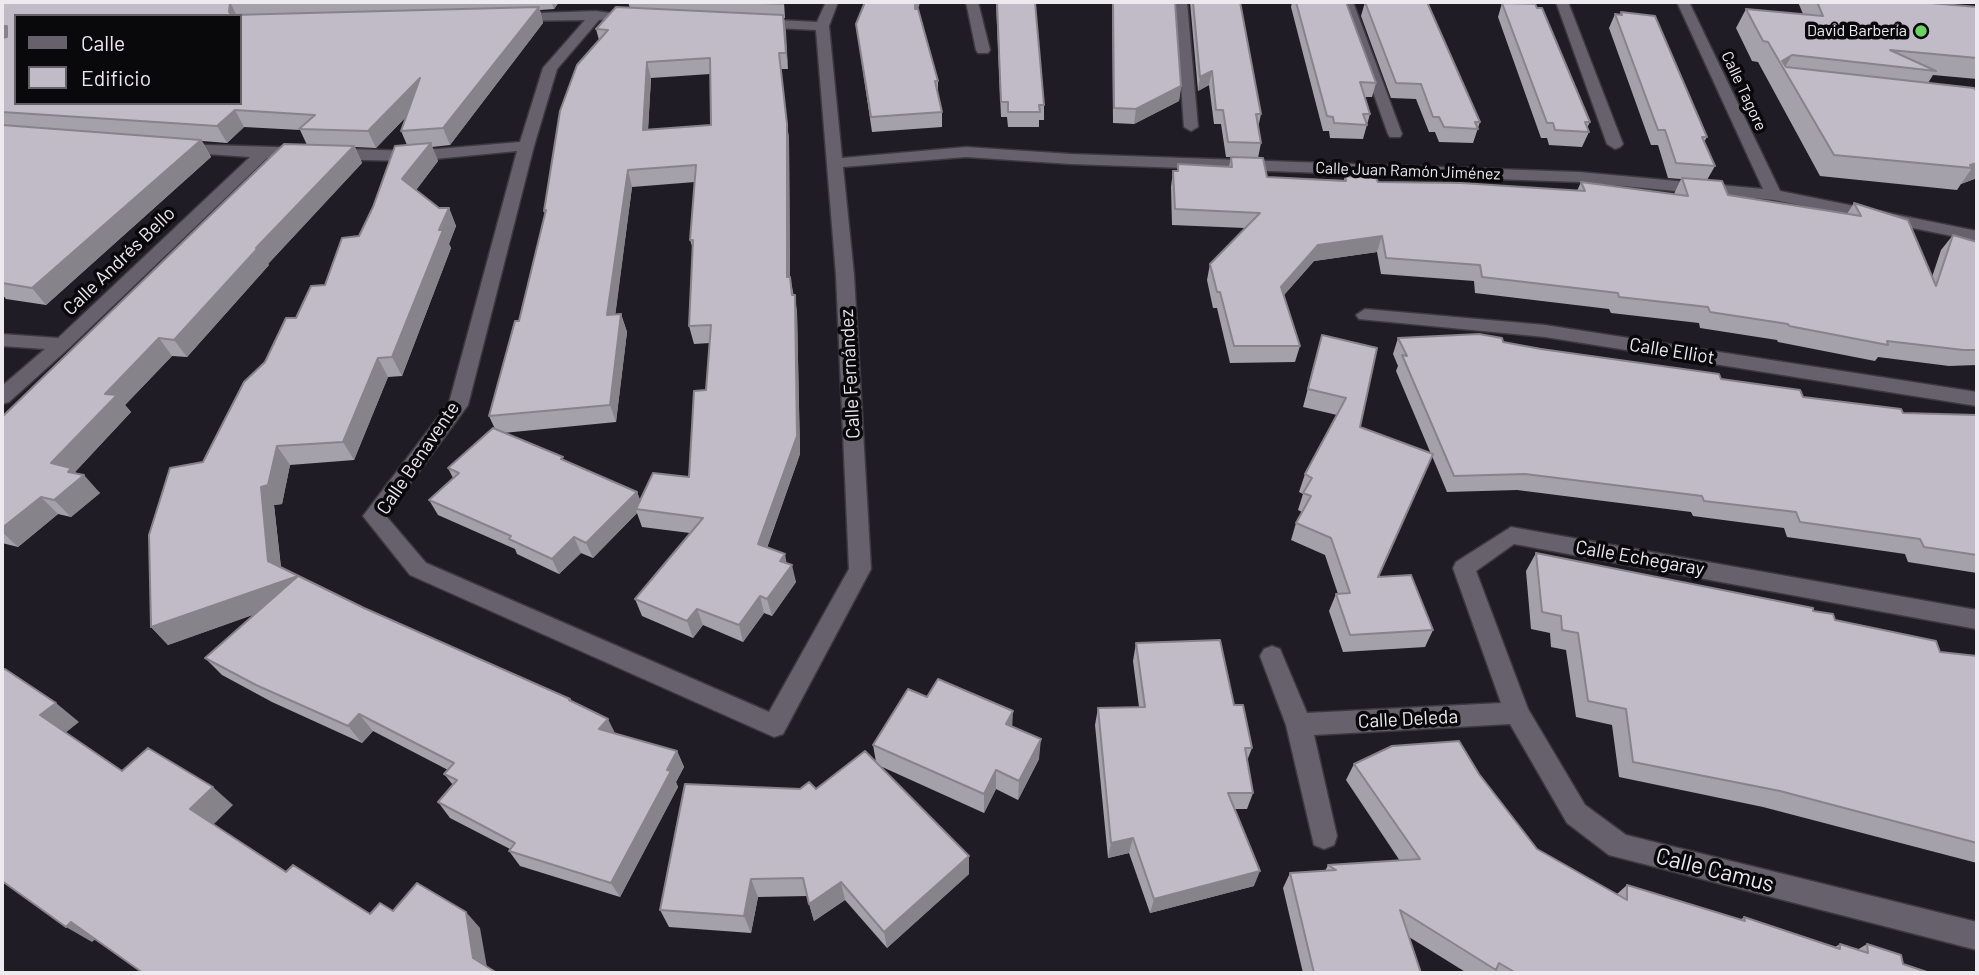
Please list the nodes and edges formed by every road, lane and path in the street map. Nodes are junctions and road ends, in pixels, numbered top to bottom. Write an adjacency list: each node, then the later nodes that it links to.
1 (832, 2): 11 (street, Calle Fernández)
2 (972, 2): 12 (street)
3 (1181, 2): 13 (street)
4 (1347, 2): 14 (street)
5 (1562, 2): 15 (street)
6 (1683, 2): 20 (street, Calle Tagore)
7 (596, 15): 8 (street); 9 (street); 17 (street, Calle Benavente)
8 (499, 17)
9 (622, 17)
10 (742, 23): 11 (street)
11 (822, 26): 19 (street, Calle Fernández)
12 (983, 50)
13 (1191, 127)
14 (1395, 134)
15 (1615, 144)
16 (167, 146): 18 (street)
17 (526, 146): 18 (street); 31 (street, Calle Benavente)
18 (263, 153): 24 (street, Calle Andrés Bello)
19 (836, 163): 20 (street, Calle Juan Ramón Jiménez); 31 (street, Calle Fernández)
20 (1774, 195): 21 (street, Calle Juan Ramón Jiménez)
21 (1977, 236)
22 (1365, 314): 26 (street, Calle Elliot)
23 (2, 340): 24 (street)
24 (62, 344): 25 (street, Calle Andrés Bello)
25 (2, 397)
26 (1977, 399)
27 (1977, 619): 29 (street, Calle Echegaray)
28 (1272, 656): 30 (street)
29 (1517, 713): 30 (street, Calle Deleda); 33 (street, Calle Camus)
30 (1299, 725): 32 (street)
31 (774, 726)
32 (1324, 836)
33 (1977, 936)

